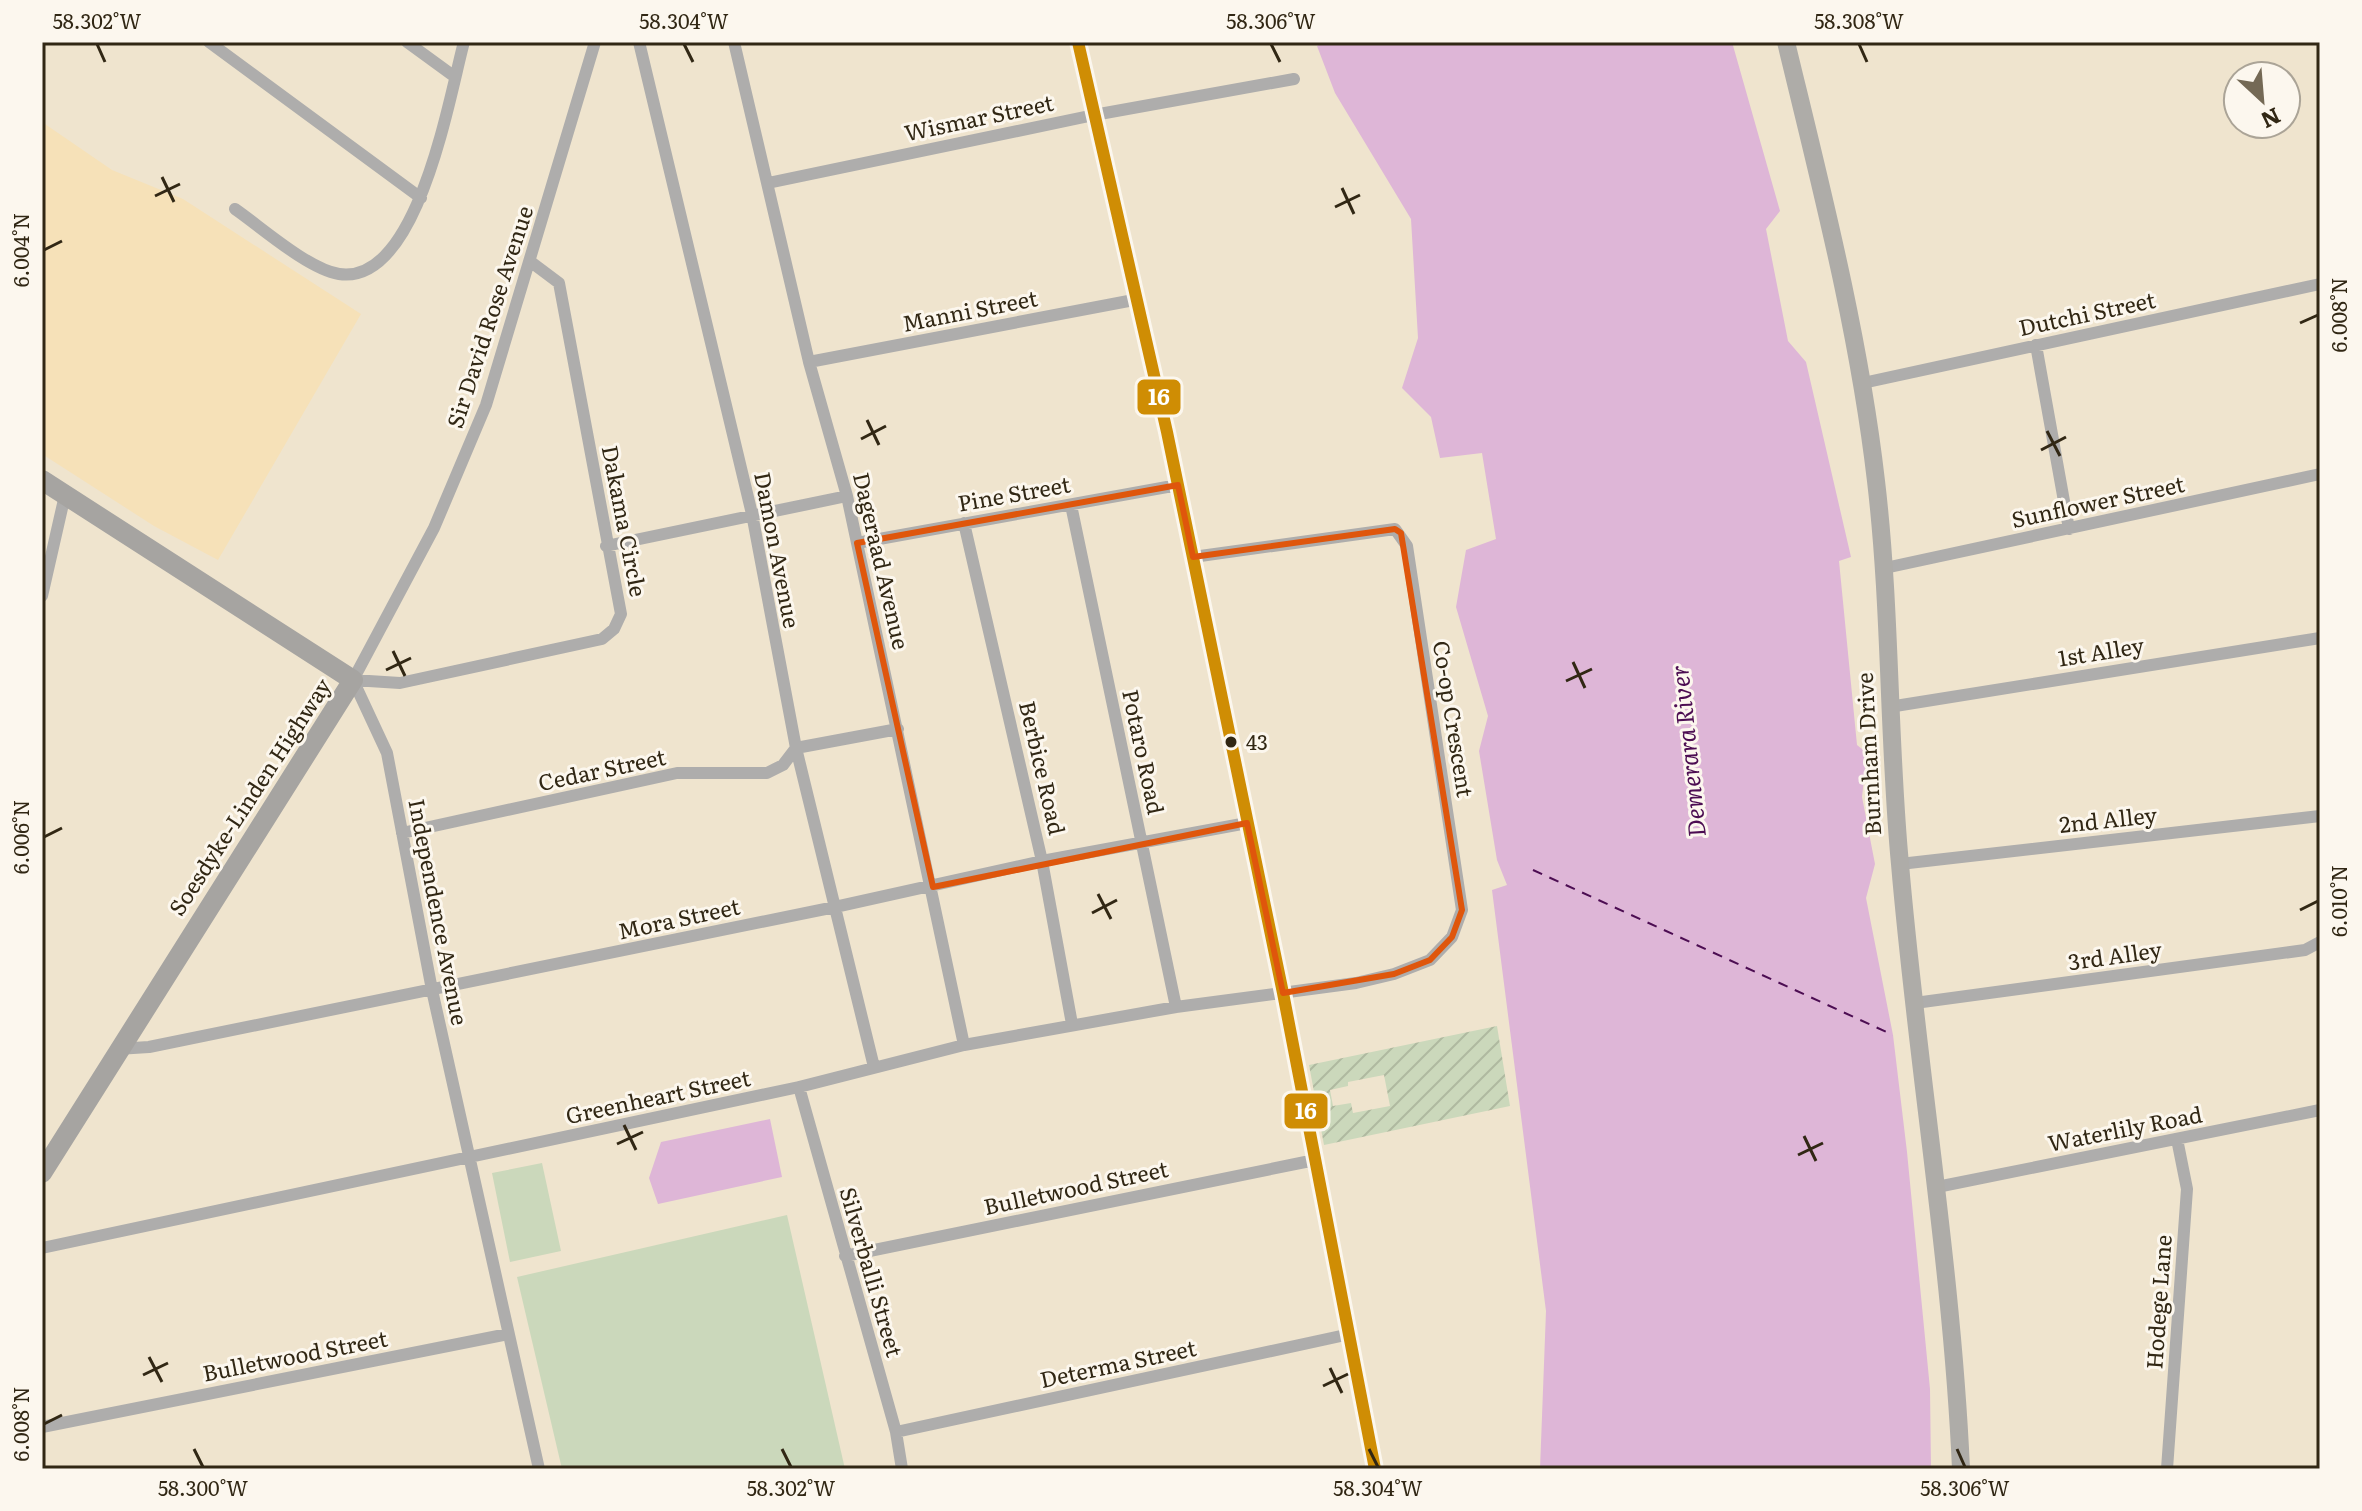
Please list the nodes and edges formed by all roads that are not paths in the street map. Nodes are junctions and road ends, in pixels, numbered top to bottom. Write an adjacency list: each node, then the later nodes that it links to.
1 (209, 42): 13 (street)
2 (407, 42): 9 (street)
3 (464, 42): 9 (street)
4 (595, 42): 15 (street, Sir David Rose Avenue)
5 (639, 42): 27 (street, Damon Avenue)
6 (734, 42): 12 (street, Dageraad Avenue)
7 (1078, 42): 11 (street)
8 (1786, 42): 20 (street, Burnham Drive)
9 (455, 77): 13 (street)
10 (1294, 79): 11 (street, Wismar Street)
11 (1094, 115): 12 (street, Wismar Street); 17 (street)
12 (768, 183): 19 (street, Dageraad Avenue)
13 (421, 198): 14 (street)
14 (235, 209)
15 (531, 262): 31 (street, Dakama Circle); 36 (street, Sir David Rose Avenue)
16 (2320, 284): 18 (street, Dutchi Street)
17 (1139, 299): 19 (street, Manni Street); 23 (street)
18 (2036, 345): 20 (street, Dutchi Street); 29 (street)
19 (809, 362): 25 (street, Dageraad Avenue)
20 (1863, 383): 33 (street, Burnham Drive)
21 (2320, 474): 29 (street, Sunflower Street)
22 (42, 480): 24 (main road, Soesdyke-Linden Highway)
23 (1178, 485): 26 (street, Pine Street); 32 (street)
24 (65, 495): 34 (street); 36 (main road, Soesdyke-Linden Highway)
25 (847, 496): 27 (street); 30 (street, Dageraad Avenue)
26 (1071, 505): 28 (street, Pine Street); 43 (street, Potaro Road)
27 (752, 514): 31 (street); 39 (street, Damon Avenue)
28 (964, 523): 30 (street, Pine Street); 44 (street, Berbice Road)
29 (2069, 529): 33 (street, Sunflower Street)
30 (857, 543): 38 (street, Dageraad Avenue)
31 (606, 546): 36 (street, Dakama Circle)
32 (1193, 557): 41 (street); 50 (street, Co-op Crescent)
33 (1885, 568): 37 (street, Burnham Drive)
34 (42, 596)
35 (2320, 638): 37 (street, 1st Alley)
36 (353, 680): 42 (street, Independence Avenue); 55 (main road, Soesdyke-Linden Highway)
37 (1889, 707): 45 (street, Burnham Drive)
38 (898, 729): 39 (street, Cedar Street); 46 (street, Dageraad Avenue)
39 (796, 748): 42 (street, Cedar Street); 47 (street, Damon Avenue)
40 (2320, 816): 45 (street, 2nd Alley)
41 (1247, 823): 43 (street, Mora Street); 50 (street)
42 (402, 833): 49 (street, Independence Avenue)
43 (1141, 841): 44 (street, Mora Street); 52 (street, Potaro Road)
44 (1042, 861): 46 (street, Mora Street); 53 (street, Berbice Road)
45 (1900, 864): 51 (street, Burnham Drive)
46 (933, 887): 47 (street, Mora Street); 54 (street, Dageraad Avenue)
47 (835, 907): 49 (street, Mora Street); 56 (street, Damon Avenue)
48 (2320, 942): 51 (street, 3rd Alley)
49 (432, 990): 55 (street, Mora Street); 60 (street, Independence Avenue)
50 (1283, 993): 52 (street, Greenheart Street); 61 (street)
51 (1915, 1003): 63 (street, Burnham Drive)
52 (1176, 1007): 53 (street, Greenheart Street)
53 (1072, 1024): 54 (street, Greenheart Street)
54 (964, 1045): 56 (street, Greenheart Street)
55 (117, 1049): 62 (main road, Soesdyke-Linden Highway)
56 (874, 1067): 57 (street, Greenheart Street)
57 (799, 1087): 60 (street, Greenheart Street); 65 (street, Silverballi Street)
58 (2320, 1110): 59 (street, Waterlily Road)
59 (2177, 1139): 63 (street, Waterlily Road); 74 (street, Hodege Lane)
60 (470, 1157): 64 (street, Greenheart Street); 66 (street, Independence Avenue)
61 (1315, 1160): 65 (street, Bulletwood Street); 67 (street)
62 (42, 1173)
63 (1937, 1187): 73 (street, Burnham Drive)
64 (42, 1248)
65 (845, 1256): 69 (street, Silverballi Street)
66 (508, 1334): 68 (street, Bulletwood Street); 70 (street, Independence Avenue)
67 (1350, 1334): 69 (street, Determa Street); 72 (street)
68 (42, 1427)
69 (896, 1432): 71 (street, Silverballi Street)
70 (538, 1468)
71 (902, 1469)
72 (1375, 1469)
73 (1961, 1469)
74 (2167, 1469)

